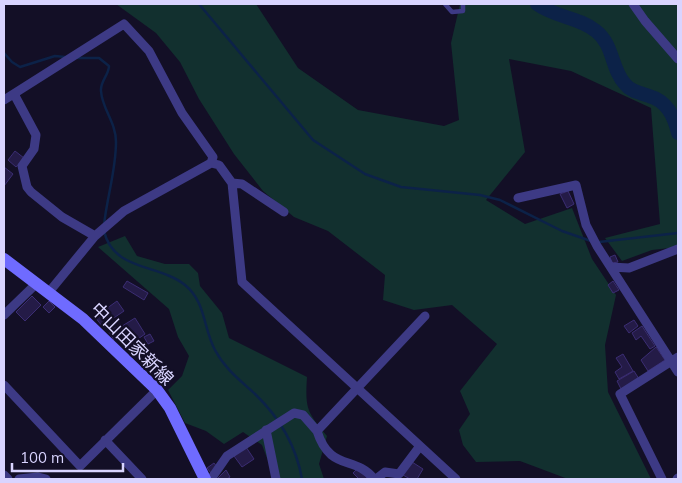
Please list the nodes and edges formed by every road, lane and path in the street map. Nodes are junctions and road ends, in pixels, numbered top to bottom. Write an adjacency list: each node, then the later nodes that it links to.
1 (445, 4): 2 (lane)
2 (463, 4)
3 (633, 4): 4 (street)
4 (678, 59)
5 (14, 94): 6 (street); 7 (street); 11 (street)
6 (4, 100)
7 (211, 163): 8 (street); 11 (street)
8 (232, 183): 10 (street); 22 (street)
9 (518, 198): 14 (street)
10 (284, 212)
11 (95, 236): 16 (street)
12 (678, 249): 14 (street)
13 (4, 259): 15 (main road, 中山田家新線)
14 (611, 267): 19 (street)
15 (37, 283): 16 (main road, 中山田家新線); 17 (street)
16 (49, 292): 23 (main road, 中山田家新線)
17 (4, 315)
18 (425, 316): 22 (street)
19 (675, 360): 20 (street); 38 (street)
20 (678, 372)
21 (4, 385): 26 (street)
22 (357, 389): 25 (street); 27 (street)
23 (157, 390): 26 (street); 33 (main road, 中山田家新線)
24 (266, 430): 25 (street); 34 (street); 35 (street)
25 (318, 431): 36 (street)
26 (106, 440): 32 (street)
27 (420, 446): 36 (street); 37 (street)
28 (4, 475): 29 (street)
29 (8, 479)
30 (19, 479): 31 (street)
31 (46, 479)
32 (142, 479)
33 (205, 479)
34 (212, 479)
35 (276, 479)
36 (375, 479)
37 (456, 479)
38 (662, 479)

